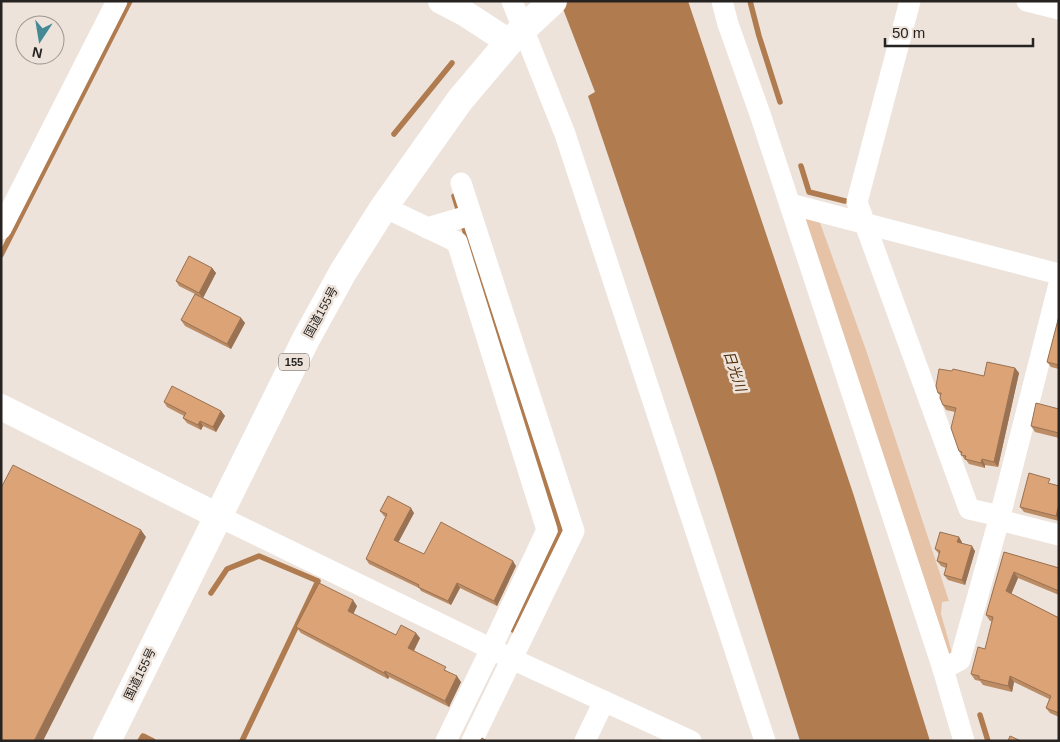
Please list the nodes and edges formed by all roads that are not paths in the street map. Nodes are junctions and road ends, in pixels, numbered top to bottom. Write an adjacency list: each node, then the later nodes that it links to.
1 (117, 1): 15 (street)
2 (441, 1): 8 (street)
3 (512, 1): 8 (street)
4 (722, 1): 10 (street)
5 (910, 1): 13 (street)
6 (1026, 1): 7 (street)
7 (1059, 10)
8 (530, 23): 11 (highway, 国道155号 / 155); 31 (street)
9 (461, 183): 12 (street)
10 (790, 204): 13 (street); 24 (street)
11 (384, 207): 14 (street); 19 (highway, 国道155号 / 155)
12 (471, 215): 14 (street); 23 (street)
13 (864, 224): 16 (street); 20 (street)
14 (427, 228): 22 (street)
15 (1, 229)
16 (1059, 274)
17 (1059, 284): 20 (street)
18 (1, 407): 19 (street)
19 (218, 516): 22 (street); 26 (highway, 国道155号 / 155)
20 (999, 518): 21 (street); 24 (street)
21 (1059, 535)
22 (491, 649): 23 (street); 27 (street)
23 (512, 659): 25 (street); 28 (street)
24 (944, 669): 32 (street)
25 (604, 701): 29 (street); 30 (street)
26 (107, 741)
27 (446, 741)
28 (472, 741)
29 (584, 741)
30 (691, 741)
31 (765, 741)
32 (964, 741)

